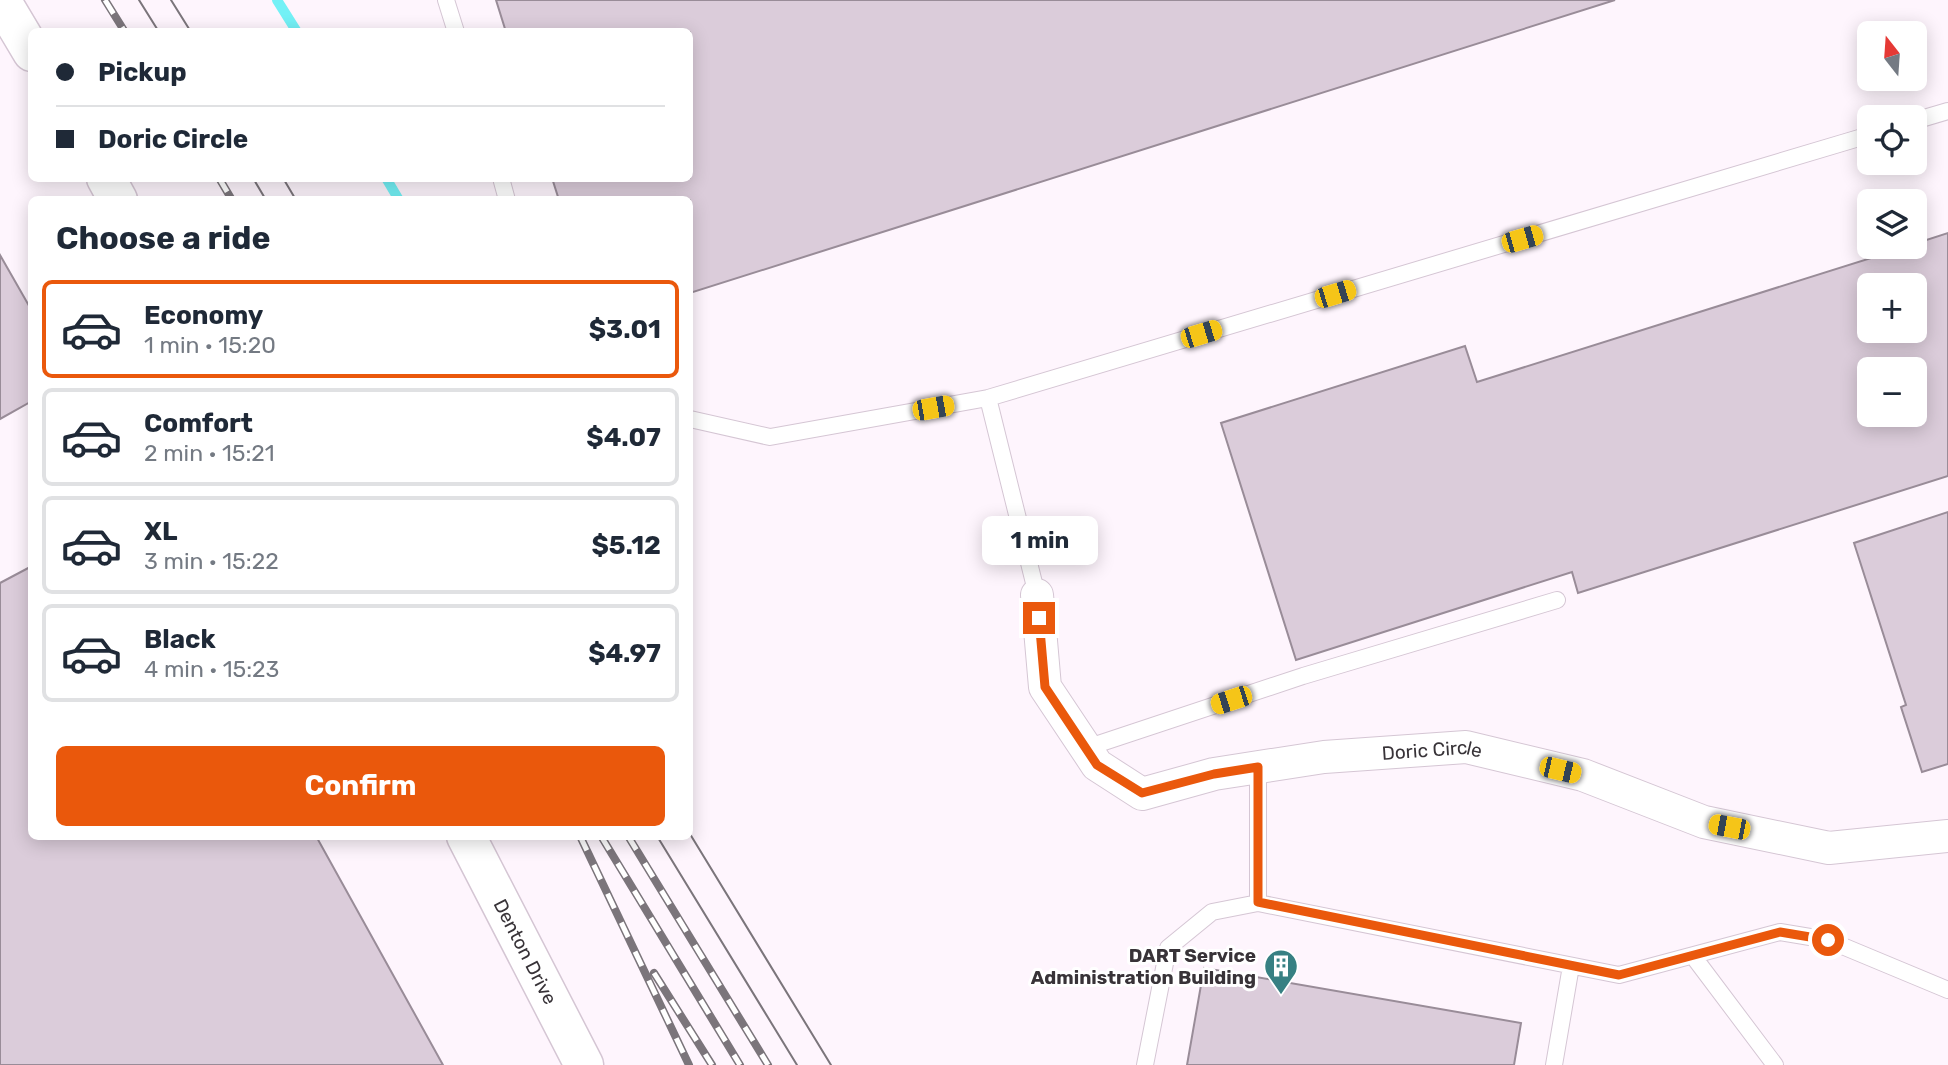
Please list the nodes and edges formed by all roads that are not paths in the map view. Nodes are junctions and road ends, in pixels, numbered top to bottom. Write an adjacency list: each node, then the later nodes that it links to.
1 (1, 0): 4 (street)
2 (446, 0): 3 (lane)
3 (455, 28)
4 (28, 45)
5 (1948, 111): 6 (lane)
6 (1927, 117)
7 (1857, 139): 8 (lane)
8 (988, 398): 9 (lane); 10 (lane)
9 (693, 420)
10 (1037, 595): 12 (street, Doric Circle)
11 (1557, 600): 12 (lane)
12 (1086, 748): 13 (street, Doric Circle)
13 (1258, 767): 14 (street, Doric Circle); 16 (lane)
14 (1948, 836)
15 (468, 840): 20 (street, Denton Drive)
16 (1258, 902): 18 (lane); 21 (lane)
17 (1693, 956): 18 (lane); 19 (lane); 23 (lane)
18 (1572, 966): 22 (lane)
19 (1948, 990)
20 (584, 1065)
21 (1145, 1065)
22 (1554, 1065)
23 (1775, 1065)

